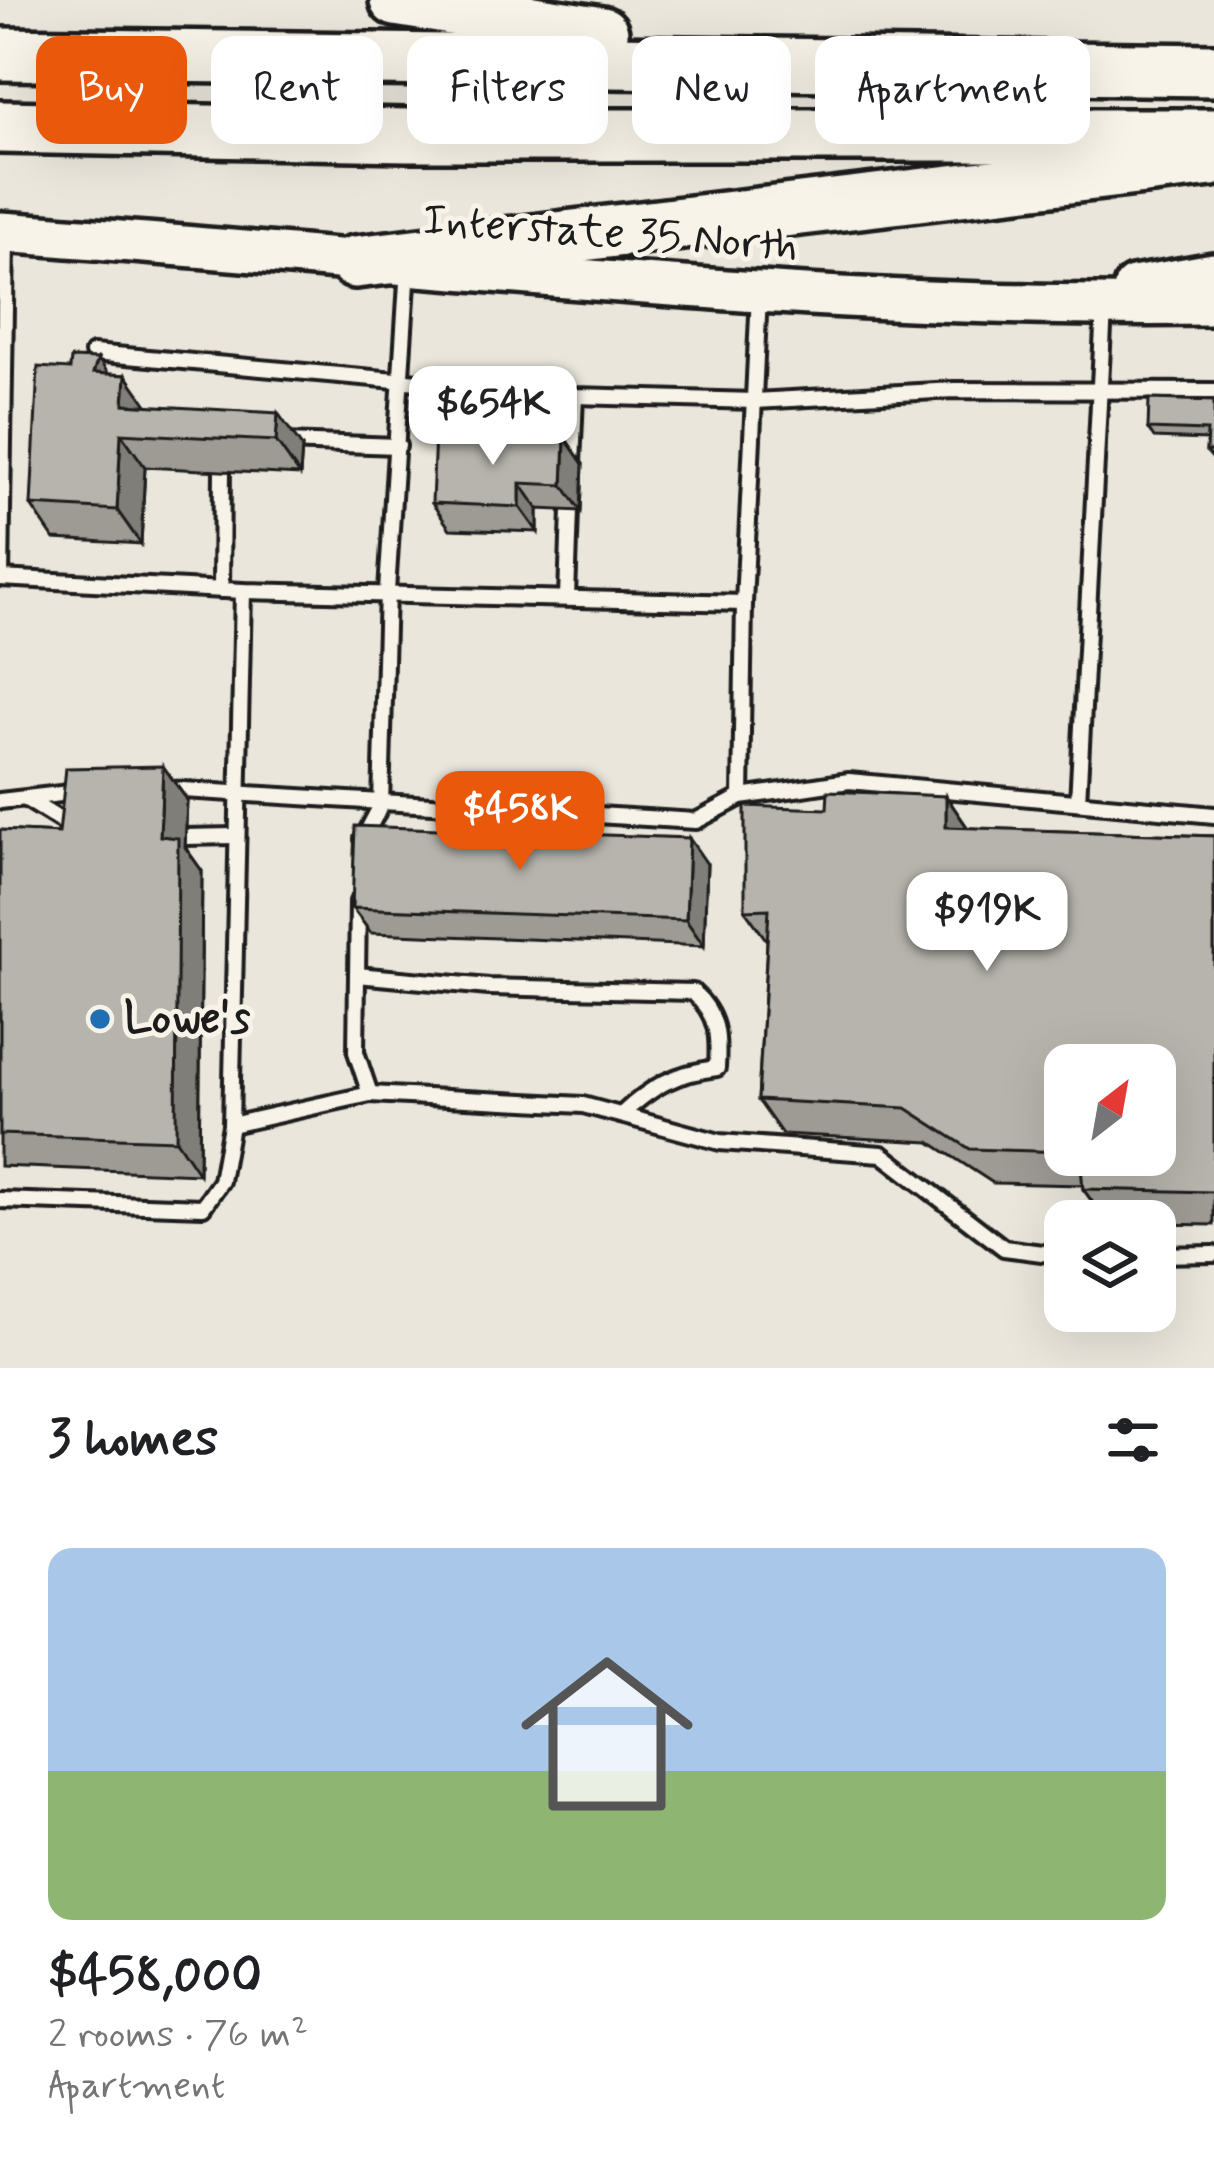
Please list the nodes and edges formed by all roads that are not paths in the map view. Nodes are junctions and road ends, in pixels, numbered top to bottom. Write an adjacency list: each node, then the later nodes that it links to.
1 (396, 0): 3 (highway)
2 (0, 54): 4 (highway)
3 (815, 61)
4 (815, 62)
5 (1090, 67): 6 (highway)
6 (1214, 70)
7 (0, 128): 8 (highway)
8 (1214, 135)
9 (1214, 160): 11 (highway)
10 (3, 232): 11 (main road, Interstate 35 North); 17 (lane)
11 (355, 262): 12 (main road, Interstate 35 North)
12 (408, 267): 14 (main road, Interstate 35 North); 19 (lane)
13 (1214, 273): 15 (main road)
14 (759, 295): 15 (main road, Interstate 35 North); 23 (lane)
15 (1105, 300): 16 (main road); 20 (lane)
16 (1214, 305)
17 (1, 343): 29 (lane)
18 (93, 353): 19 (lane)
19 (403, 384): 22 (lane); 25 (lane)
20 (1096, 390): 21 (lane); 23 (lane); 42 (lane)
21 (1214, 391)
22 (575, 396): 23 (lane); 26 (lane)
23 (755, 401): 35 (lane)
24 (272, 442): 25 (lane)
25 (398, 446): 33 (lane)
26 (572, 464)
27 (222, 470): 31 (lane)
28 (570, 510): 34 (lane)
29 (2, 513): 30 (lane)
30 (0, 578): 31 (lane)
31 (221, 590): 32 (lane)
32 (243, 591): 33 (lane); 38 (lane)
33 (387, 591): 34 (lane); 43 (lane)
34 (567, 597): 35 (lane)
35 (744, 603): 39 (lane)
36 (145, 789): 38 (lane)
37 (97, 790): 40 (lane)
38 (236, 792): 43 (lane); 46 (lane)
39 (741, 797): 42 (lane); 43 (lane)
40 (26, 800): 41 (lane); 45 (lane)
41 (0, 801)
42 (1078, 802): 44 (lane)
43 (381, 805): 48 (lane)
44 (1214, 815)
45 (86, 836)
46 (234, 836): 47 (lane); 53 (lane)
47 (185, 837)
48 (358, 848)
49 (358, 890): 50 (lane)
50 (357, 975): 51 (lane); 52 (lane)
51 (370, 1094): 52 (lane); 53 (lane)
52 (621, 1115): 55 (lane)
53 (230, 1125): 54 (lane)
54 (0, 1200)
55 (1044, 1253)
56 (1214, 1254): 57 (lane)
57 (1176, 1255)

